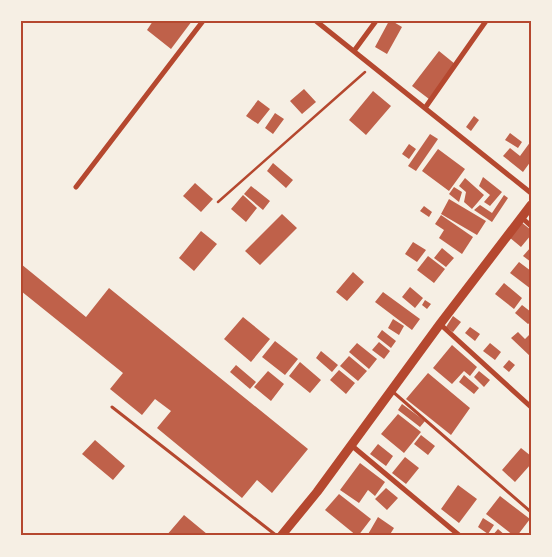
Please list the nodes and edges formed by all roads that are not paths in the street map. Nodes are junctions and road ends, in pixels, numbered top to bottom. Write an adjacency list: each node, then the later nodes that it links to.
1 (203, 21): 7 (street)
2 (316, 21): 5 (street)
3 (376, 21): 5 (street)
4 (486, 21): 6 (street)
5 (354, 51): 6 (street)
6 (425, 108): 8 (street)
7 (76, 187)
8 (531, 193)
9 (531, 205): 10 (main road)
10 (521, 217): 11 (street); 12 (main road)
11 (531, 226)
12 (440, 324): 13 (main road); 15 (street)
13 (392, 391): 16 (main road); 17 (lane)
14 (112, 407): 18 (lane)
15 (531, 407)
16 (352, 445): 19 (main road); 20 (street)
17 (531, 512)
18 (277, 536)
19 (281, 536)
20 (460, 536)

